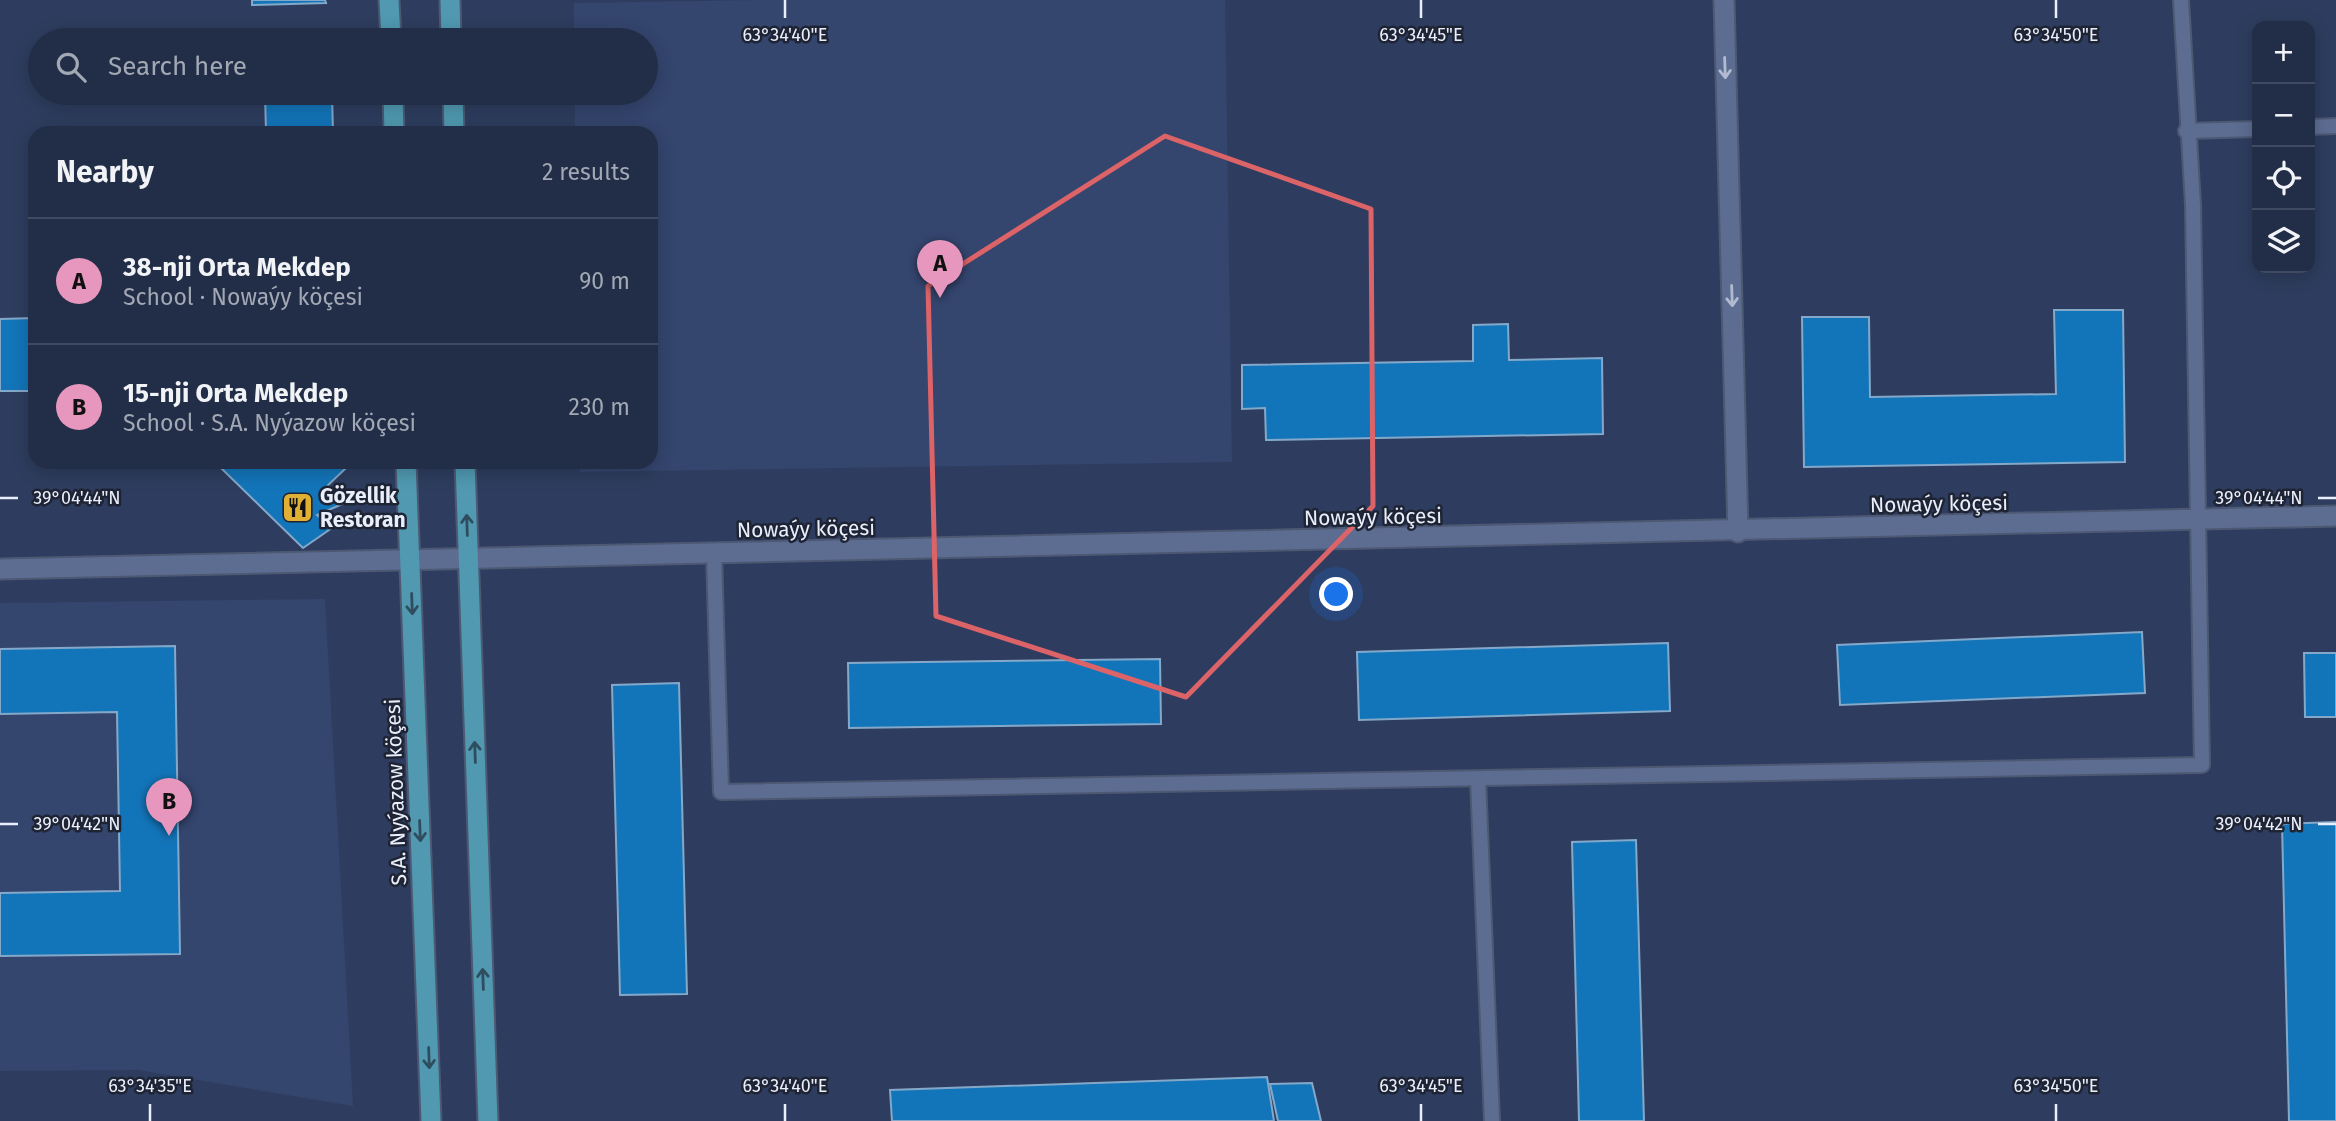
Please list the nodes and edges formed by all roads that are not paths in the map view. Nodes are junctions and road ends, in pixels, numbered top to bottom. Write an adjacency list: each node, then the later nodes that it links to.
1 (389, 0): 5 (main road)
2 (450, 0): 6 (main road)
3 (1724, 0): 19 (street, one-way to 19)
4 (2181, 0): 14 (lane)
5 (390, 28)
6 (451, 28)
7 (393, 105): 9 (main road)
8 (453, 105): 10 (main road)
9 (394, 126)
10 (454, 126)
11 (2336, 126): 12 (lane)
12 (2315, 127)
13 (2252, 129): 14 (lane)
14 (2186, 131): 18 (lane)
15 (407, 469): 22 (main road, S.A. Nyýazow köçesi)
16 (465, 469): 21 (main road, one-way to 16)
17 (2336, 516): 18 (street, Nowaýy köçesi)
18 (2196, 520): 19 (street, Nowaýy köçesi); 24 (lane)
19 (1738, 532): 20 (street, Nowaýy köçesi)
20 (715, 554): 21 (street, Nowaýy köçesi); 24 (lane)
21 (468, 559): 22 (street, Nowaýy köçesi); 26 (main road, one-way to 21)
22 (410, 560): 23 (street, Nowaýy köçesi); 25 (main road, S.A. Nyýazow köçesi, one-way to 25)
23 (0, 569)
24 (1478, 779): 27 (lane)
25 (431, 1121)
26 (488, 1121)
27 (1492, 1121)

